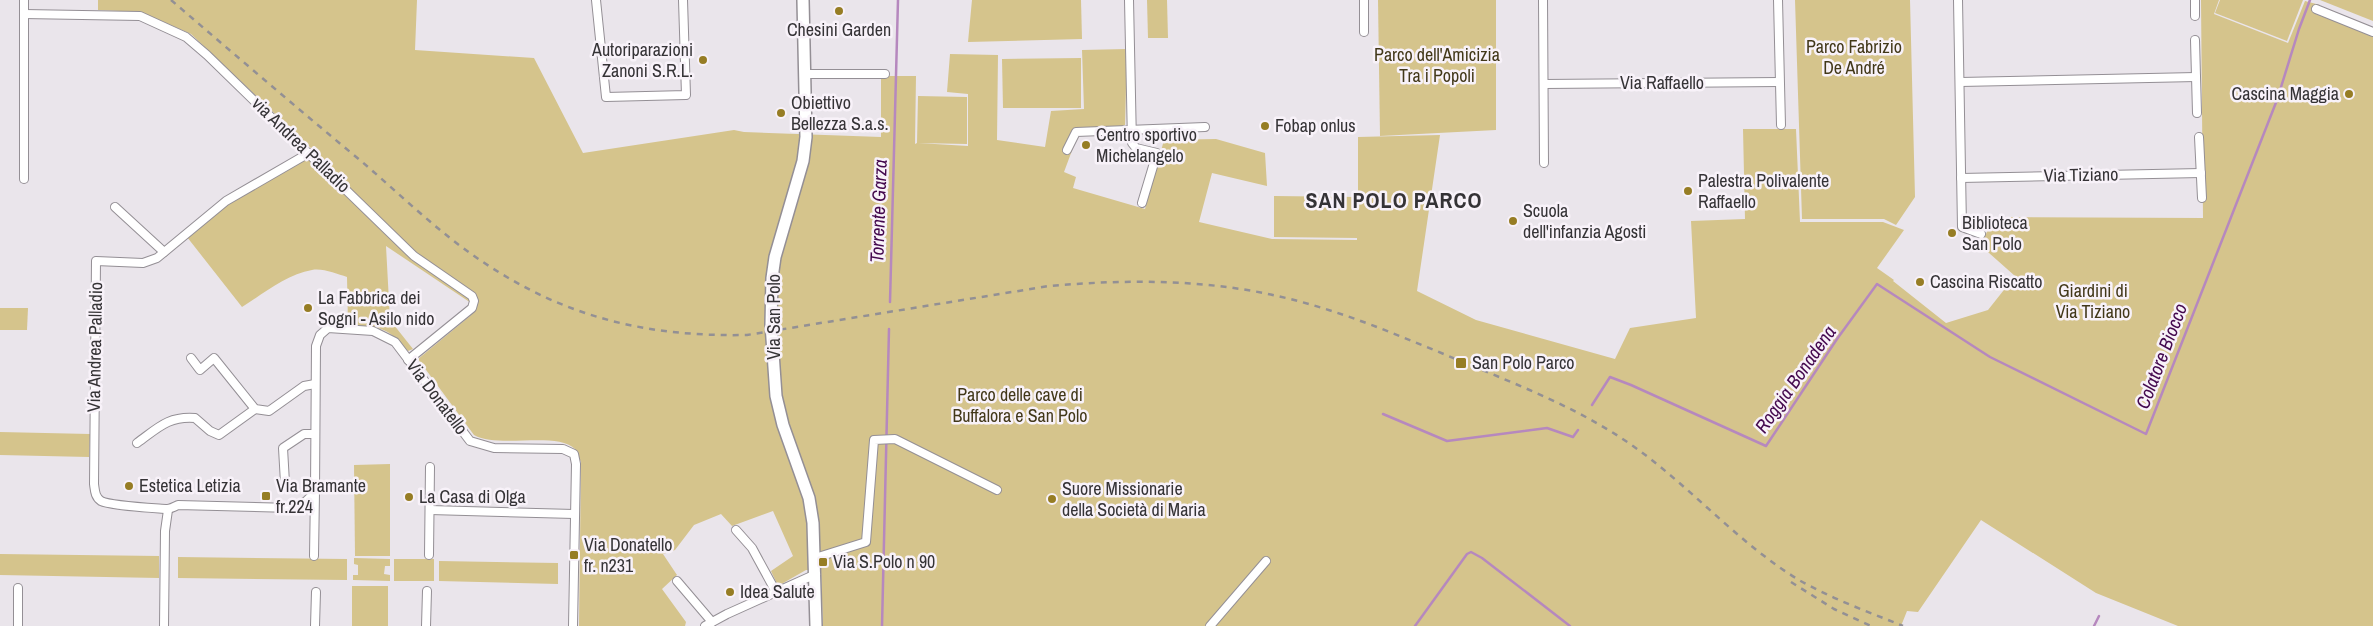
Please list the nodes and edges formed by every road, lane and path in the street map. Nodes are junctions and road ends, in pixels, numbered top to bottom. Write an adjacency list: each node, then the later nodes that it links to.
1 (24, 0): 12 (street)
2 (596, 0): 3 (street)
3 (683, 0)
4 (803, 0): 17 (main road, Via San Polo)
5 (1129, 0): 26 (street)
6 (1364, 0): 14 (street)
7 (1543, 0): 22 (street)
8 (1778, 0): 20 (street)
9 (1958, 0): 21 (street)
10 (2195, 0): 13 (street)
11 (2316, 9): 15 (street)
12 (24, 14): 29 (street, via Andrea Palladio); 33 (street)
13 (2195, 16)
14 (1364, 32)
15 (2373, 32)
16 (2195, 40): 19 (street)
17 (804, 74): 18 (street); 55 (main road, Via San Polo)
18 (885, 74)
19 (2196, 77): 21 (street); 23 (street)
20 (1780, 82): 22 (street, Via Raffaello); 24 (street)
21 (1960, 82): 32 (street)
22 (1544, 84): 30 (street)
23 (2197, 112)
24 (1781, 126)
25 (1205, 127): 26 (street)
26 (1131, 130): 28 (street); 35 (street)
27 (2199, 137): 31 (street)
28 (1066, 150)
29 (309, 153): 38 (street, Via Andrea Palladio); 40 (street, via Andrea Palladio)
30 (1544, 163)
31 (2201, 173): 32 (street, Via Tiziano); 34 (street)
32 (1961, 178): 37 (street)
33 (24, 179)
34 (2202, 198)
35 (1142, 203)
36 (115, 208): 38 (street)
37 (1981, 234)
38 (164, 252): 49 (street, Via Andrea Palladio)
39 (191, 358): 42 (street)
40 (408, 360): 41 (street, Via Donatello); 51 (street, Via Donatello)
41 (315, 384): 42 (street); 43 (street)
42 (255, 409): 44 (street)
43 (315, 434): 46 (street); 47 (street)
44 (137, 443)
45 (430, 467): 50 (street)
46 (285, 482)
47 (315, 490): 49 (street); 54 (street)
48 (997, 490): 55 (street)
49 (168, 510): 65 (street)
50 (430, 510): 51 (street); 53 (street)
51 (574, 514): 68 (street, Via Donatello)
52 (736, 530): 62 (street)
53 (429, 555)
54 (314, 556)
55 (815, 558): 57 (main road, Via San Polo)
56 (1266, 560): 70 (street)
57 (816, 574): 62 (street); 69 (main road, Via San Polo)
58 (677, 581): 63 (street)
59 (18, 588): 64 (street)
60 (427, 591): 67 (street)
61 (316, 592): 66 (street)
62 (776, 592): 63 (street)
63 (709, 624)
64 (18, 626)
65 (164, 626)
66 (315, 626)
67 (426, 626)
68 (573, 626)
69 (816, 626)
70 (1210, 626)

